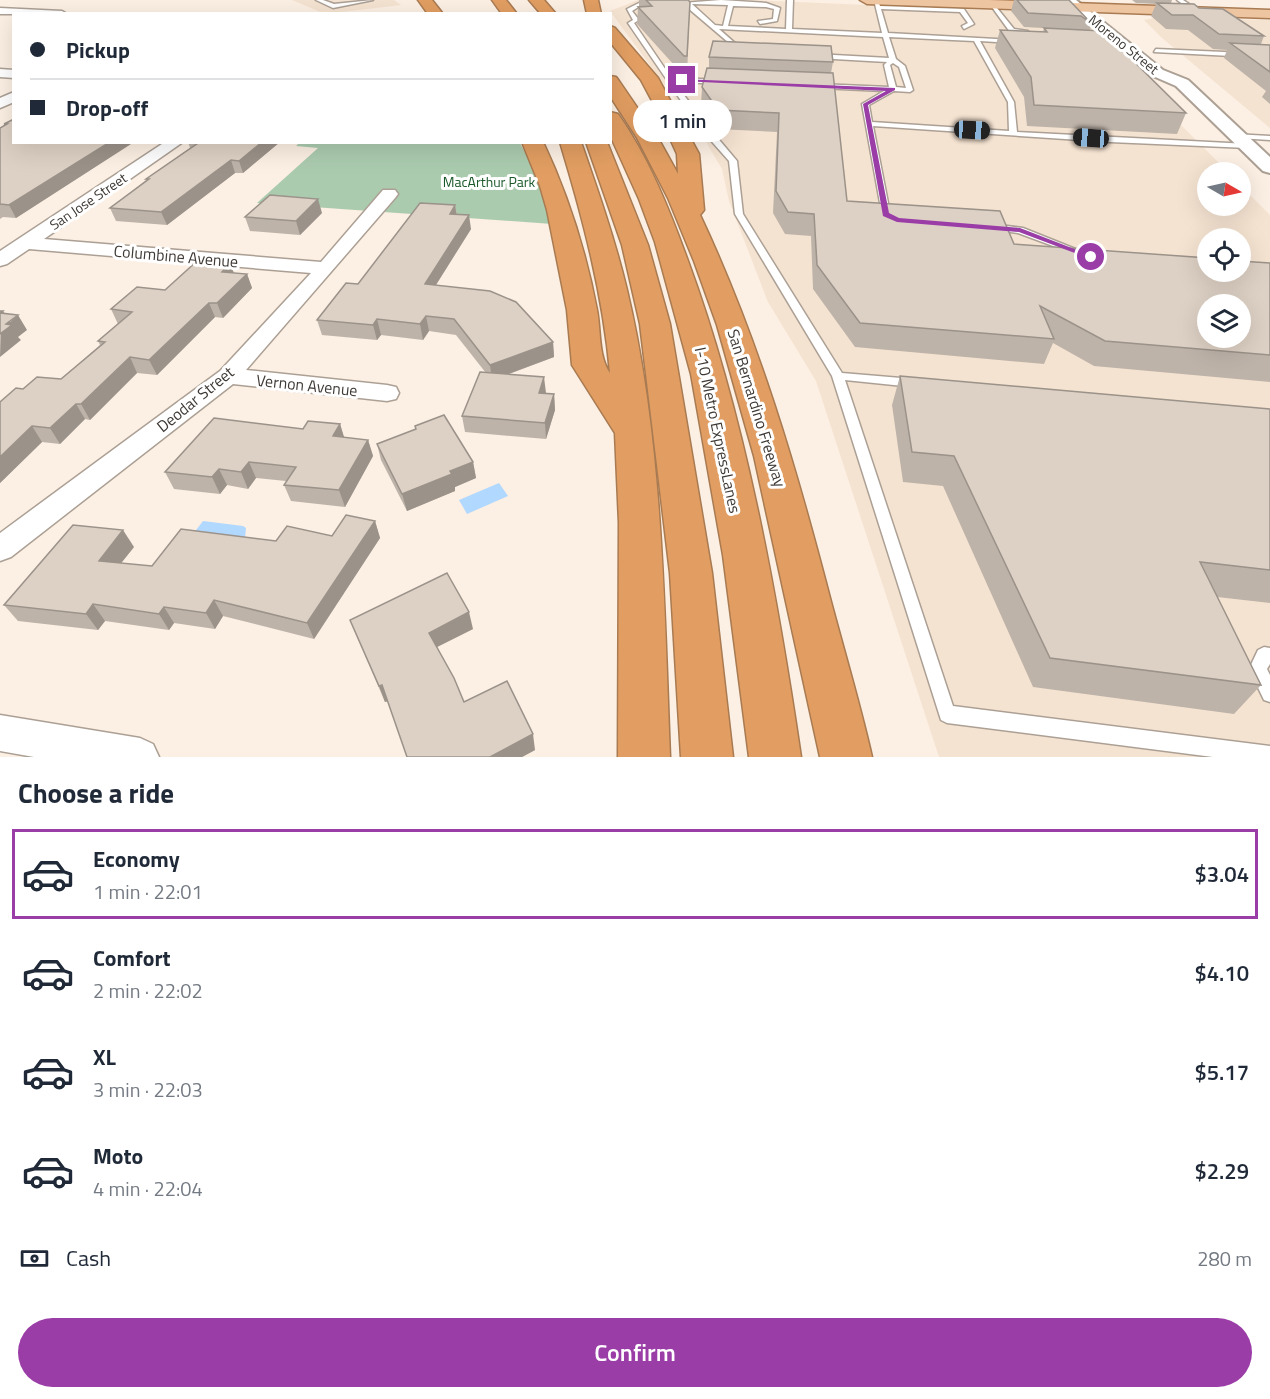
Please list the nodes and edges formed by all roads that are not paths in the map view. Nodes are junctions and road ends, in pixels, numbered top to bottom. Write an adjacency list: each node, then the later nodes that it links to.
1 (369, 0): 7 (lane); 19 (lane)
2 (425, 0): 20 (highway)
3 (499, 0): 21 (highway)
4 (517, 0): 22 (highway)
5 (536, 0): 23 (highway)
6 (790, 0): 29 (lane)
7 (317, 2): 18 (lane)
8 (1085, 2): 9 (main road); 15 (main road); 24 (main road); 25 (street, Moreno Street); 41 (street, Moreno Street)
9 (1183, 2): 24 (main road)
10 (666, 3): 43 (lane)
11 (676, 3): 12 (lane)
12 (687, 3): 14 (lane); 27 (lane)
13 (873, 3): 15 (main road); 28 (lane); 32 (lane)
14 (731, 4): 26 (lane); 26 (lane)
15 (991, 4): 30 (lane)
16 (0, 11): 17 (street)
17 (21, 12)
18 (331, 12)
19 (338, 12)
20 (434, 12)
21 (508, 12)
22 (528, 12)
23 (547, 12)
24 (1269, 13)
25 (1116, 20)
26 (725, 24): 27 (lane); 29 (lane)
27 (714, 27): 36 (lane)
28 (964, 27)
29 (789, 30): 32 (lane)
30 (1033, 32)
31 (612, 34): 58 (highway)
32 (886, 35): 33 (lane); 39 (lane)
33 (976, 39): 34 (lane); 48 (lane)
34 (1021, 42)
35 (1152, 48): 38 (lane); 41 (street, Moreno Street)
36 (754, 53)
37 (810, 55): 39 (lane)
38 (1270, 56)
39 (893, 60): 45 (lane); 45 (lane)
40 (733, 83): 43 (lane)
41 (1182, 83): 50 (street, Moreno Street)
42 (612, 84): 58 (highway, San Bernardino Freeway)
43 (673, 84): 65 (lane)
44 (803, 86): 45 (lane)
45 (893, 89): 47 (lane)
46 (612, 121): 77 (highway, I-10 Metro ExpressLanes)
47 (869, 124): 48 (lane); 57 (lane)
48 (1013, 133): 50 (lane)
49 (1270, 138): 50 (lane)
50 (1242, 141): 55 (street, Moreno Street)
51 (173, 144): 60 (street, San Jose Street)
52 (533, 144): 68 (highway)
53 (571, 144): 68 (highway)
54 (597, 144): 76 (highway)
55 (1270, 167)
56 (389, 194): 63 (street, Deodar Street)
57 (897, 220)
58 (693, 225): 78 (highway, San Bernardino Freeway)
59 (978, 226): 61 (lane)
60 (25, 243): 62 (street, San Jose Street); 63 (street, Columbine Avenue)
61 (1096, 259)
62 (0, 260)
63 (326, 268): 64 (street, Deodar Street)
64 (228, 376): 67 (street, Vernon Avenue); 69 (street, Deodar Street)
65 (838, 376): 66 (lane); 73 (lane)
66 (920, 384)
67 (387, 393)
68 (633, 434): 75 (highway)
69 (0, 549)
70 (1270, 656): 71 (lane)
71 (1270, 694)
72 (0, 734): 74 (street)
73 (1270, 755)
74 (140, 757)
75 (644, 757)
76 (707, 757)
77 (775, 757)
78 (846, 757)

